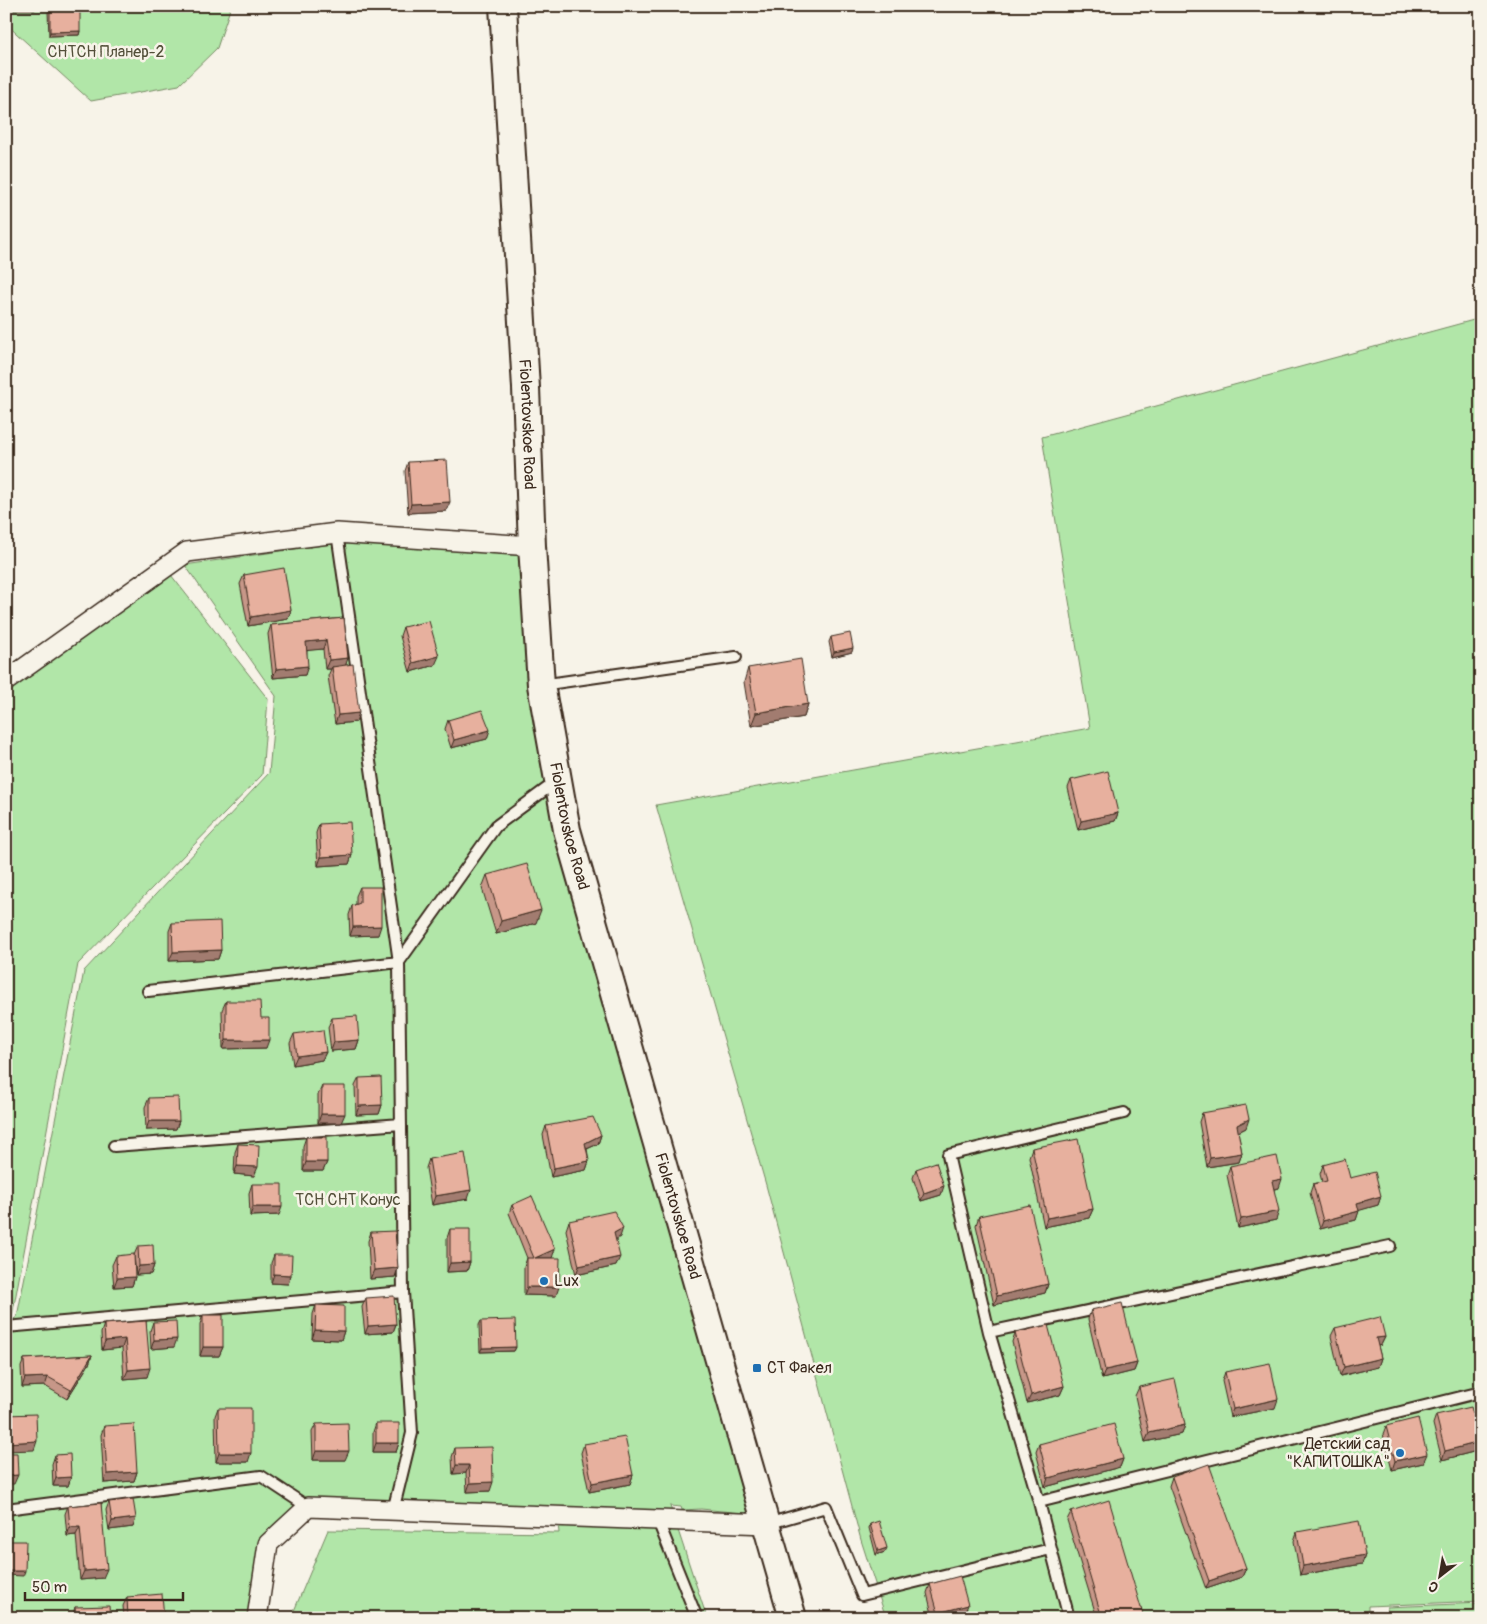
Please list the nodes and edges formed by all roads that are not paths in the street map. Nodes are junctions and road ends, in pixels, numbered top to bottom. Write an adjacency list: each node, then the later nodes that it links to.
1 (503, 6): 3 (main road, Fiolentovskoe Road)
2 (337, 533): 3 (street); 5 (street); 8 (lane)
3 (532, 546): 6 (main road, Fiolentovskoe Road)
4 (736, 657): 6 (lane)
5 (6, 681)
6 (541, 685): 7 (main road, Fiolentovskoe Road)
7 (557, 781): 8 (lane); 23 (main road, Fiolentovskoe Road)
8 (399, 962): 9 (lane); 11 (lane)
9 (148, 991)
10 (1124, 1113): 16 (lane)
11 (401, 1124): 12 (lane); 14 (lane)
12 (114, 1146)
13 (1390, 1246): 16 (lane)
14 (403, 1292): 15 (lane); 21 (lane)
15 (6, 1327)
16 (989, 1332): 18 (lane)
17 (1481, 1392): 18 (lane)
18 (1039, 1502): 24 (lane)
19 (308, 1507): 20 (lane); 21 (street); 25 (street)
20 (6, 1509)
21 (393, 1510): 22 (street)
22 (658, 1521): 23 (street); 26 (lane)
23 (767, 1524): 24 (lane); 27 (main road, Fiolentovskoe Road)
24 (1051, 1549): 28 (lane)
25 (257, 1618)
26 (697, 1618)
27 (793, 1618)
28 (1069, 1618)

